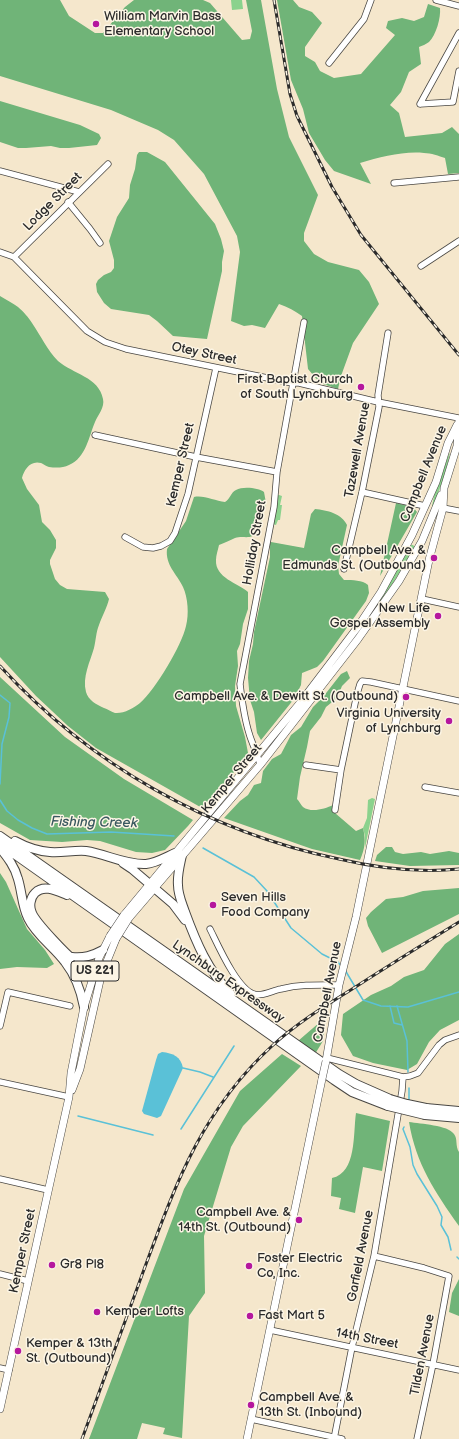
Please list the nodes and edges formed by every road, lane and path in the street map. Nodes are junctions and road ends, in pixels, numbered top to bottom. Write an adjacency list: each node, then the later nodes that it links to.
1 (371, 0): 5 (street)
2 (436, 0): 3 (street)
3 (459, 6)
4 (459, 33): 6 (street)
5 (329, 63)
6 (459, 71)
7 (108, 164): 11 (street, Lodge Street)
8 (0, 171): 11 (street)
9 (459, 177): 10 (street)
10 (394, 183)
11 (79, 192): 12 (street, Lodge Street)
12 (68, 202): 14 (street); 16 (street, Lodge Street)
13 (459, 241): 17 (street)
14 (100, 243)
15 (0, 252): 16 (street, Otey Street)
16 (14, 257): 20 (street, Otey Street)
17 (421, 266)
18 (304, 322): 21 (street, Holliday Street)
19 (388, 333): 22 (street, Tazewell Avenue)
20 (216, 368): 21 (street, Otey Street); 25 (street, Kemper Street)
21 (292, 383): 22 (street, Otey Street); 26 (street, Holliday Street)
22 (378, 402): 23 (street, Otey Street); 28 (street, Tazewell Avenue)
23 (459, 419): 27 (main road, Campbell Avenue); 29 (main road, Campbell Avenue)
24 (94, 435): 25 (street)
25 (196, 457): 26 (street); 33 (street, Kemper Street)
26 (277, 472): 41 (street, Holliday Street)
27 (444, 488): 30 (main road, Campbell Avenue); 34 (main road, Kemper Street)
28 (362, 492): 29 (street); 36 (street, Tazewell Avenue)
29 (425, 506): 32 (main road, Campbell Avenue)
30 (443, 508): 31 (street); 35 (main road, Campbell Avenue)
31 (459, 511)
32 (412, 535): 34 (main road, Campbell Avenue); 41 (main road, Kemper Street)
33 (125, 537)
34 (422, 541): 35 (main road, Campbell Avenue); 42 (main road, Kemper Street)
35 (432, 550): 37 (main road, Campbell Avenue)
36 (344, 569)
37 (422, 599): 38 (street); 39 (main road, Campbell Avenue)
38 (459, 607)
39 (402, 689): 40 (street); 44 (street); 61 (main road, Campbell Avenue)
40 (459, 701)
41 (258, 755): 42 (street, Holliday Street); 51 (main road, Kemper Street)
42 (260, 765): 51 (main road, Kemper Street)
43 (306, 765): 44 (street)
44 (341, 770): 47 (street)
45 (425, 787): 46 (street)
46 (459, 793)
47 (335, 810)
48 (0, 832): 52 (highway)
49 (0, 836): 64 (highway, Lynchburg Expressway)
50 (0, 846): 54 (highway, Lynchburg Expressway); 59 (highway)
51 (178, 854): 52 (highway); 53 (main road, Kemper Street); 55 (highway)
52 (119, 860): 53 (highway)
53 (151, 886): 55 (highway); 57 (main road, Kemper Street / US 221, bridge)
54 (78, 899): 59 (highway); 71 (highway, Lynchburg Expressway)
55 (191, 929): 64 (highway)
56 (210, 929): 61 (street)
57 (113, 938): 58 (main road, Kemper Street / US 221); 60 (main road, Kemper Street / US 221)
58 (103, 950): 59 (highway); 60 (main road, Kemper Street / US 221)
59 (68, 959): 60 (highway); 63 (highway)
60 (97, 975): 63 (main road, Kemper Street / US 221); 70 (main road, Kemper Street / US 221)
61 (340, 982): 67 (main road, Campbell Avenue)
62 (70, 1006): 65 (street)
63 (84, 1007): 70 (main road, Kemper Street / US 221)
64 (245, 1009): 71 (highway, Lynchburg Expressway)
65 (0, 1026)
66 (459, 1035): 68 (street)
67 (327, 1059): 68 (street); 80 (main road, Campbell Avenue, bridge)
68 (402, 1077): 77 (street, Garfield Avenue)
69 (0, 1082): 70 (street)
70 (69, 1097): 76 (main road, Kemper Street / US 221)
71 (389, 1102): 73 (highway, Lynchburg Expressway, bridge)
72 (459, 1111): 73 (highway, Lynchburg Expressway)
73 (426, 1112): 74 (highway, Lynchburg Expressway)
74 (459, 1118)
75 (0, 1180): 76 (street)
76 (48, 1190): 79 (main road, Kemper Street / US 221)
77 (374, 1256): 81 (street, Garfield Avenue); 82 (street, Tilden Avenue)
78 (0, 1274): 79 (street)
79 (28, 1281): 84 (main road, Kemper Street / US 221)
80 (270, 1330): 81 (street, 14th Street); 87 (main road, Campbell Avenue)
81 (352, 1347): 82 (street, 14th Street); 88 (street, Garfield Avenue)
82 (433, 1364): 85 (street, 14th Street); 91 (street, Tilden Avenue)
83 (0, 1368): 84 (street)
84 (9, 1370): 86 (main road, Kemper Street / US 221)
85 (459, 1370)
86 (0, 1409)
87 (251, 1419): 88 (street); 89 (main road, Campbell Avenue)
88 (334, 1438): 90 (street)
89 (247, 1439)
90 (342, 1439)
91 (417, 1439)

